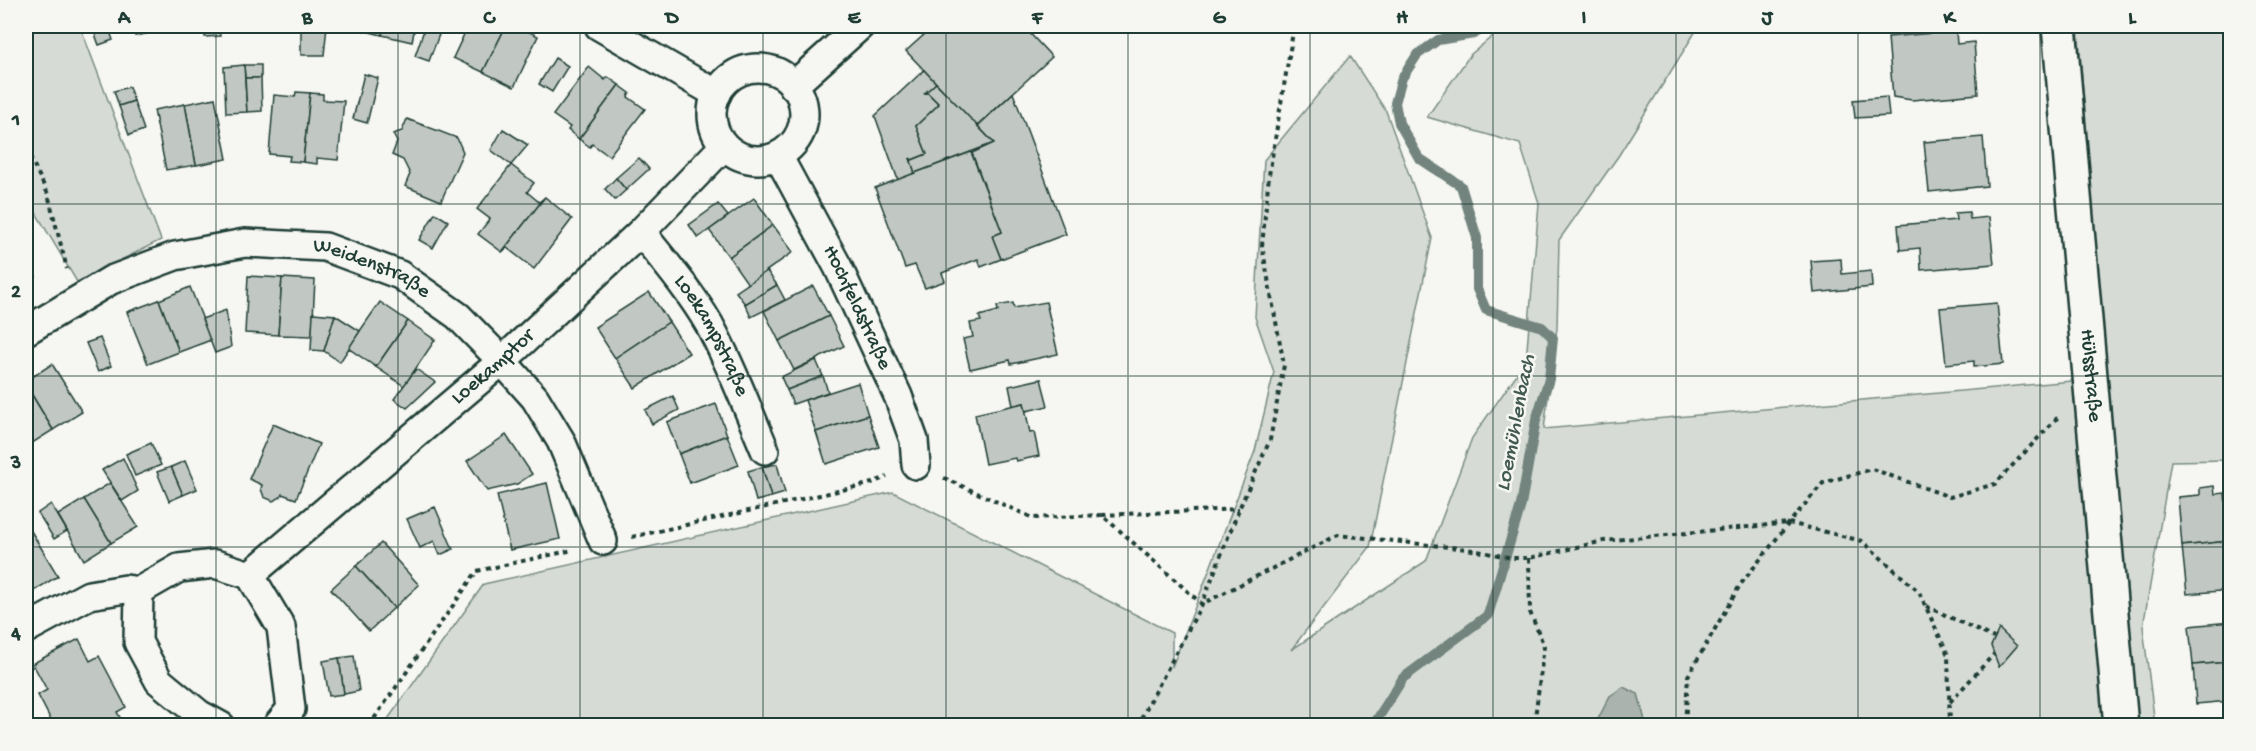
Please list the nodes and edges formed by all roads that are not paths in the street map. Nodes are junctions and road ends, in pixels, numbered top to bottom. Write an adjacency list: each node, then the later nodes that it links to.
1 (599, 26): 5 (street)
2 (860, 26): 4 (street)
3 (2059, 26): 19 (main road, Hülsstraße)
4 (794, 86): 5 (street); 7 (street)
5 (717, 94): 6 (street)
6 (724, 146): 7 (street); 8 (street, Loekamptor)
7 (778, 156): 12 (street, Hochfeldstraße)
8 (641, 231): 10 (street, Loekamptor); 11 (street, Loekampstraße)
9 (26, 331): 10 (street, Weidenstraße)
10 (502, 361): 13 (street, Weidenstraße); 14 (street, Loekamptor)
11 (765, 450)
12 (916, 465)
13 (603, 541)
14 (250, 575): 15 (street); 18 (street)
15 (139, 591): 16 (street); 17 (street)
16 (26, 629)
17 (221, 726)
18 (277, 726)
19 (2121, 726)

